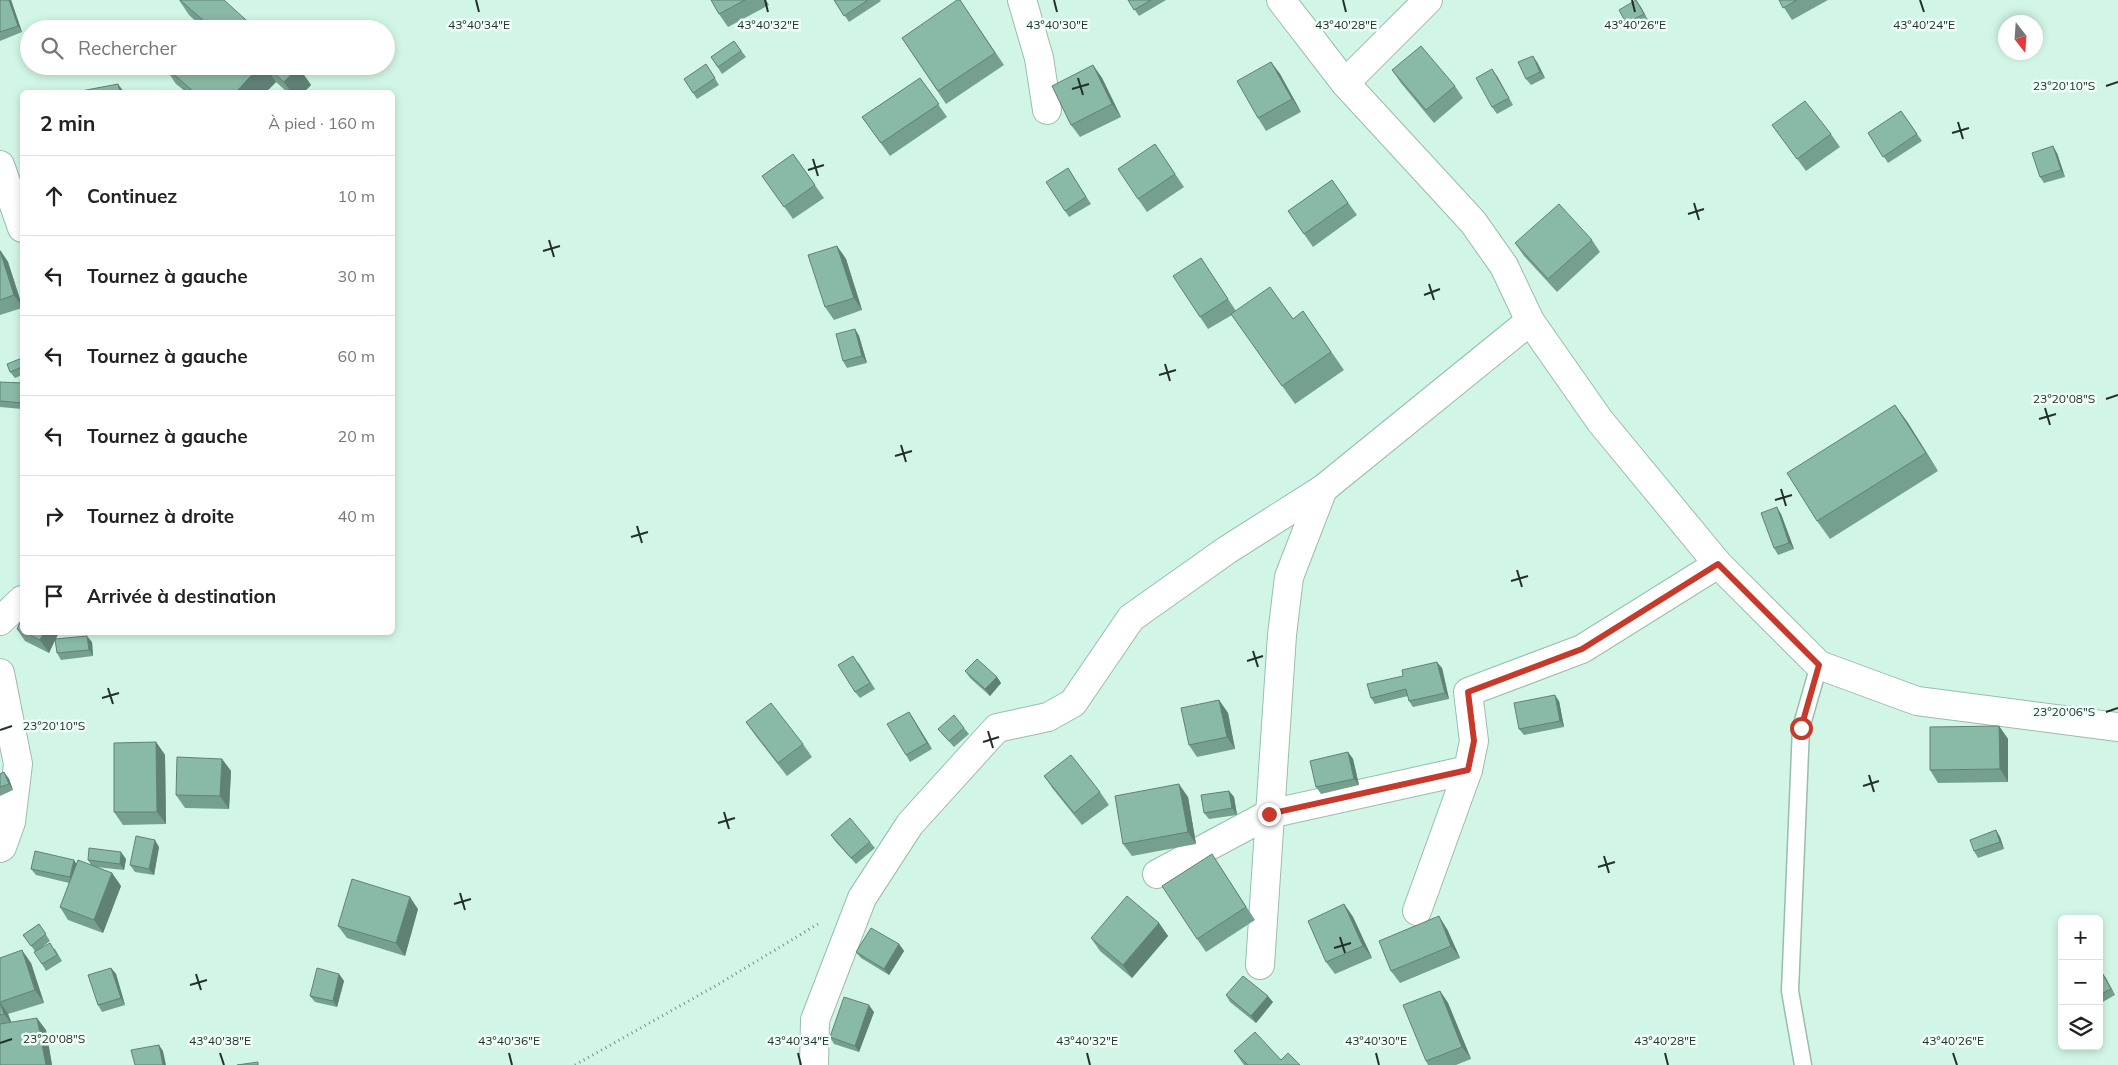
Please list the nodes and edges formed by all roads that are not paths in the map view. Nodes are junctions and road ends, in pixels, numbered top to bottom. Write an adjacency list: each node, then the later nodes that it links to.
1 (1022, 0): 5 (street)
2 (1281, 0): 4 (street)
3 (1428, 0): 4 (street)
4 (1345, 83): 8 (street)
5 (1047, 110)
6 (0, 165): 7 (street)
7 (20, 222)
8 (1530, 321): 9 (street); 10 (street)
9 (1323, 489): 17 (street); 22 (street)
10 (1718, 564): 13 (street); 16 (street)
11 (20, 602): 12 (street)
12 (0, 621)
13 (1819, 665): 15 (street); 23 (lane)
14 (0, 673): 18 (street)
15 (2118, 727)
16 (1468, 770): 17 (street); 20 (street)
17 (1269, 814): 19 (street); 21 (street)
18 (0, 848)
19 (1157, 874)
20 (1417, 911)
21 (1260, 965)
22 (814, 1065)
23 (1803, 1065)

